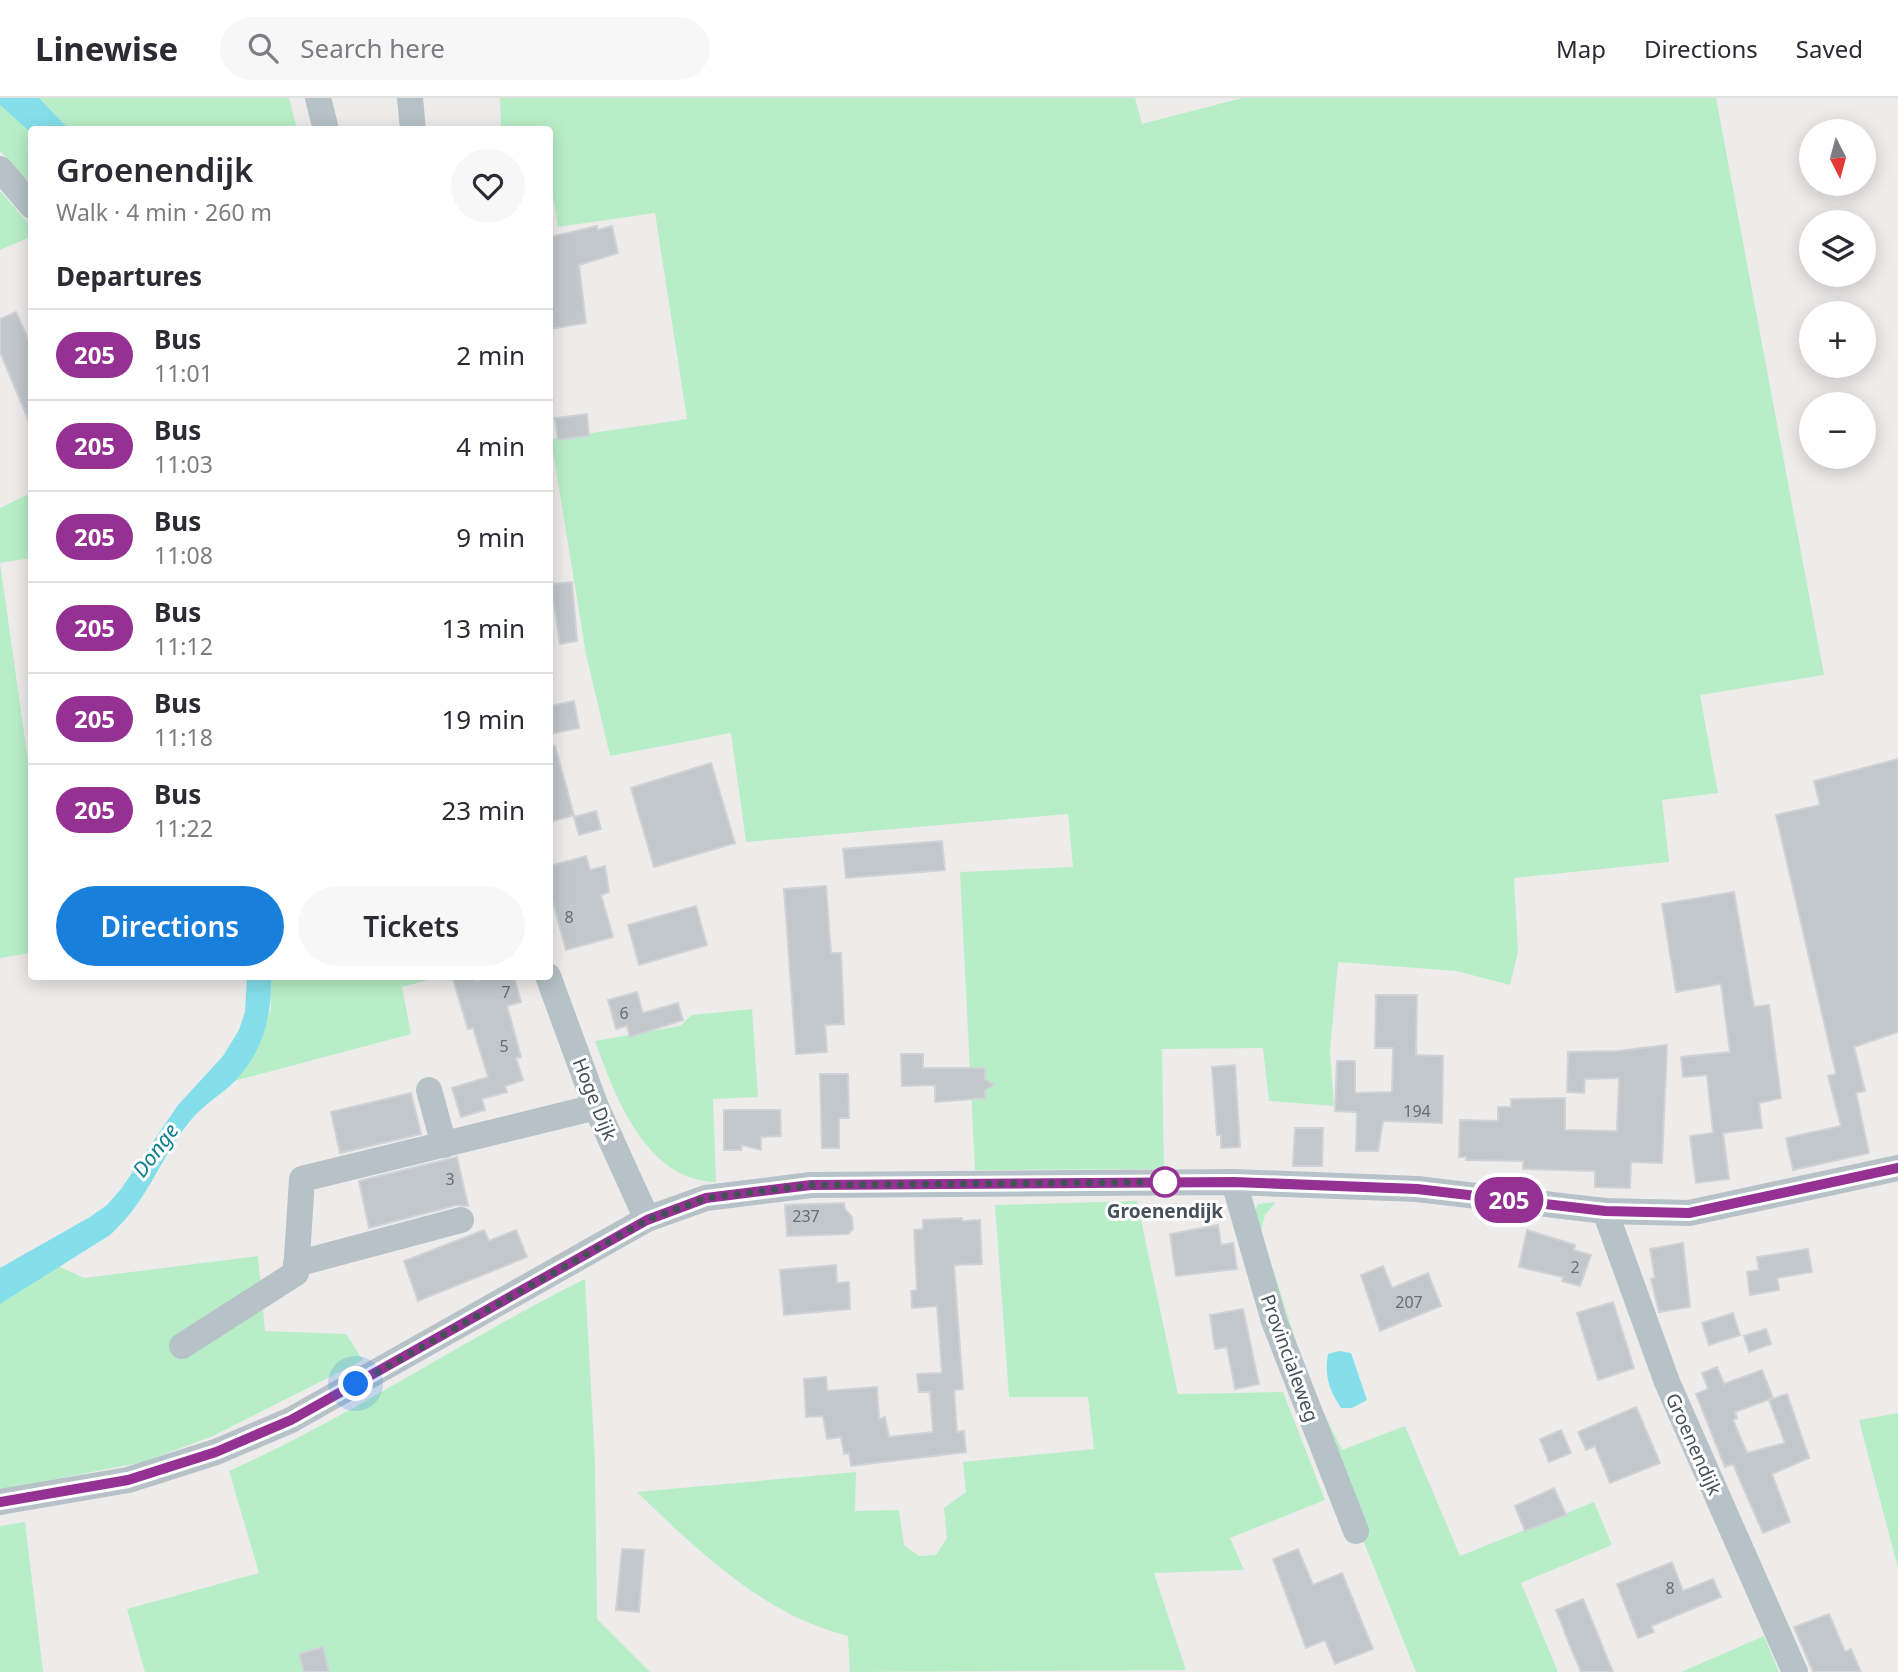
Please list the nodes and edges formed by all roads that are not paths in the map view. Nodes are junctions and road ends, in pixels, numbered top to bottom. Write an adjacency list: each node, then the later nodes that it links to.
1 (318, 98): 3 (street)
2 (411, 98): 4 (street)
3 (325, 126)
4 (413, 126)
5 (0, 169): 6 (street)
6 (28, 201)
7 (549, 980): 9 (street, Hoge Dijk)
8 (429, 1090): 10 (street)
9 (596, 1107): 10 (street); 15 (street, Hoge Dijk)
10 (444, 1145): 16 (street)
11 (1898, 1168): 13 (street)
12 (1234, 1182): 13 (street); 15 (street); 19 (street, Provincialeweg)
13 (1605, 1211): 20 (street, Groenendijk)
14 (461, 1220): 16 (street)
15 (647, 1220): 18 (street)
16 (296, 1264): 17 (street)
17 (182, 1346)
18 (0, 1502)
19 (1356, 1531)
20 (1795, 1672)

